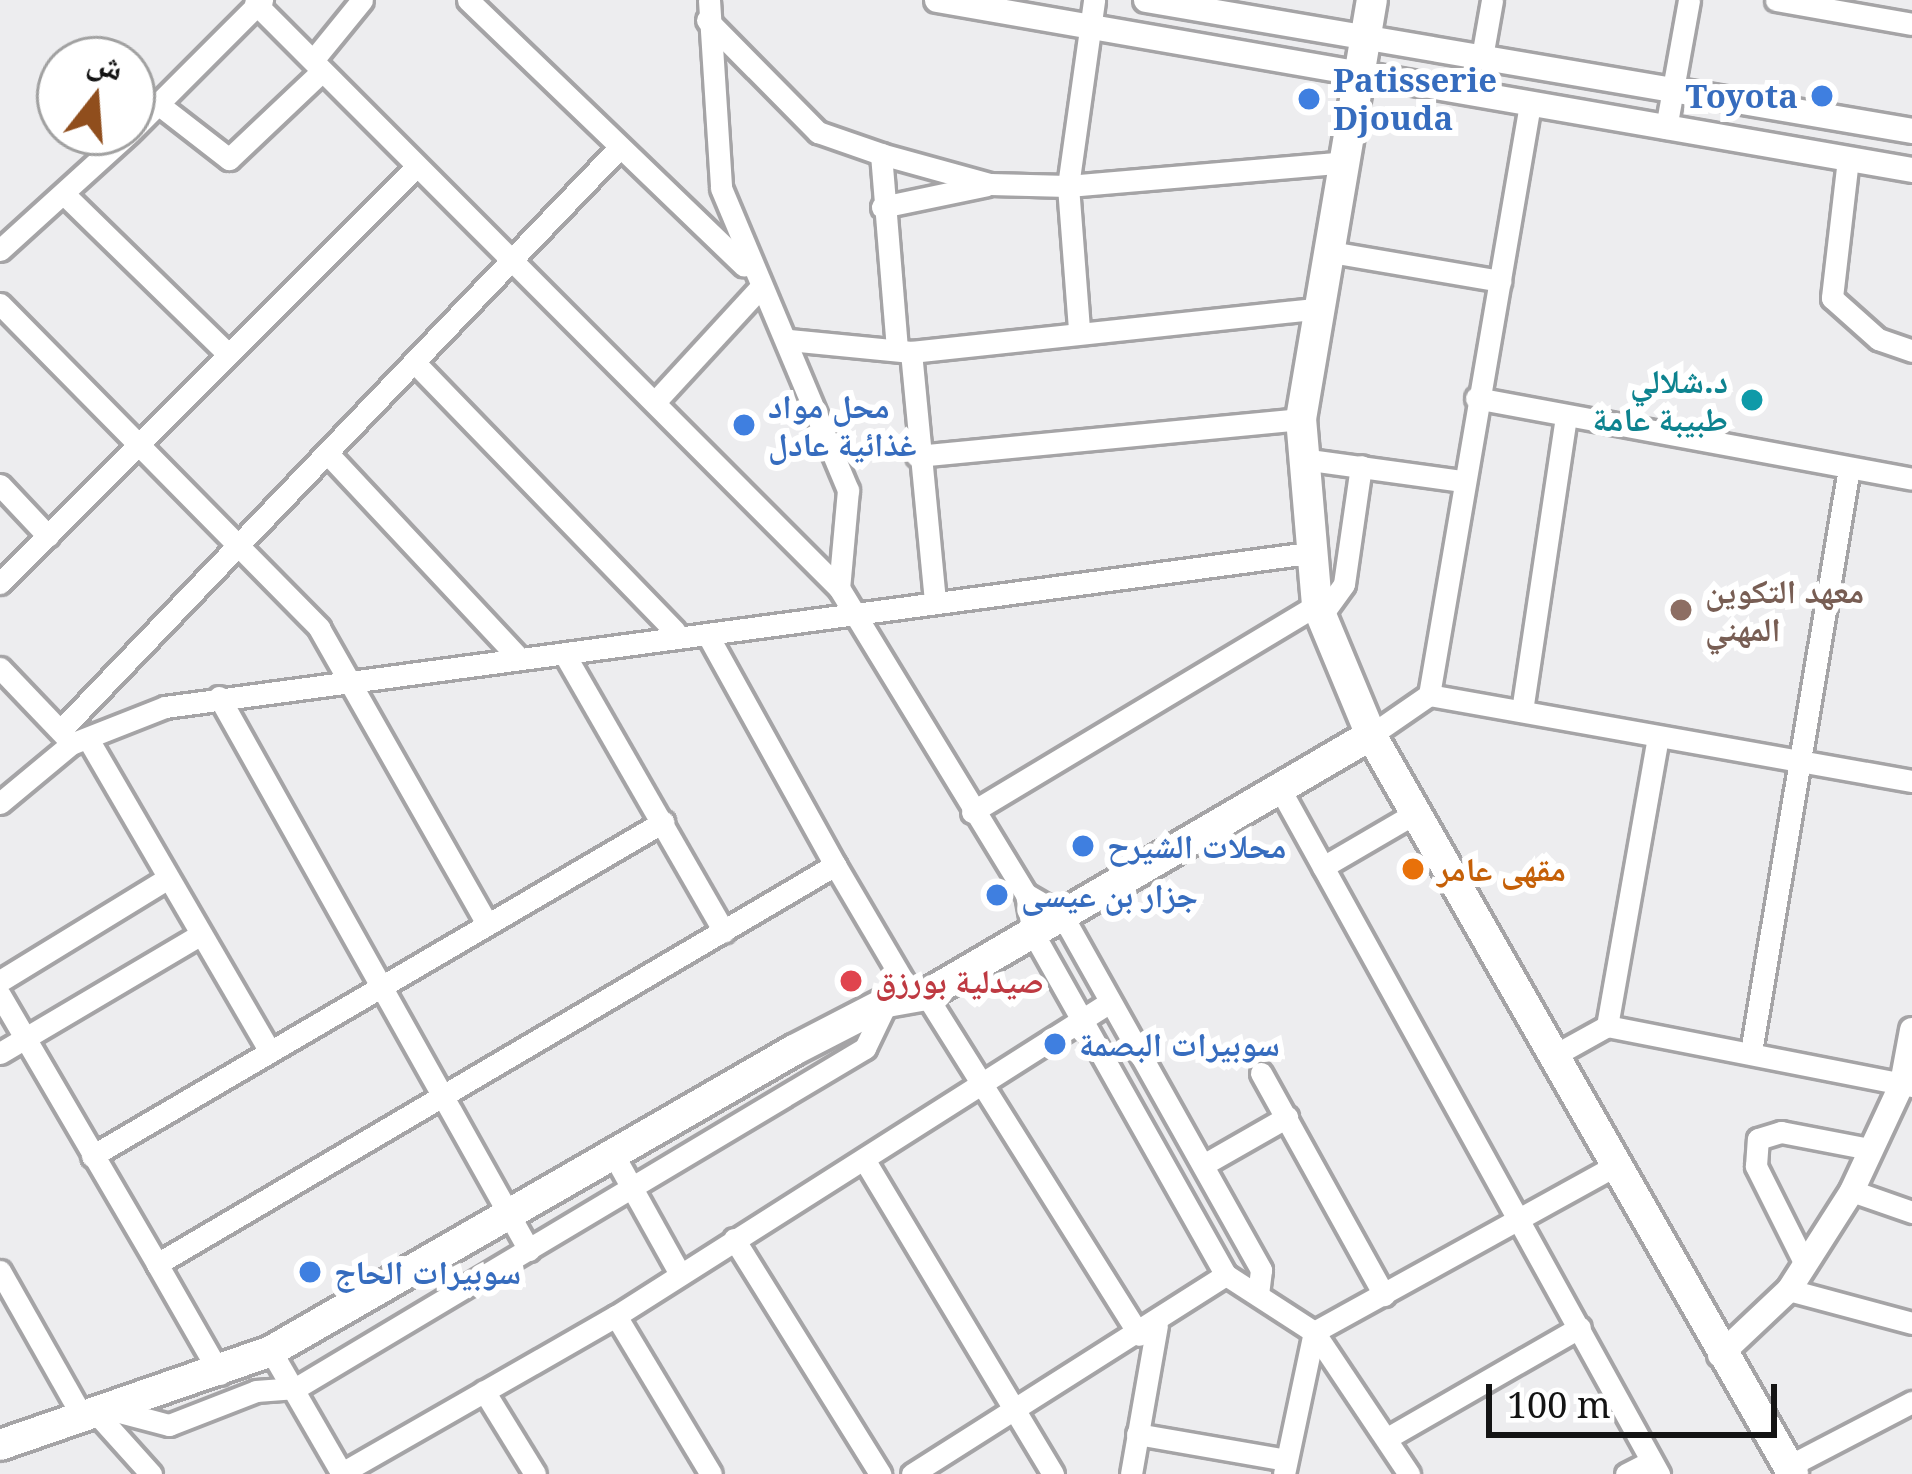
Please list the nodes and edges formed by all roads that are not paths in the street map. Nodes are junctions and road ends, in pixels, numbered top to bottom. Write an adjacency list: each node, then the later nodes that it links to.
1 (362, 0): 17 (street)
2 (468, 0): 24 (street)
3 (937, 0): 11 (street)
4 (1094, 0): 14 (street)
5 (1146, 0): 15 (street)
6 (1372, 0): 15 (main road)
7 (1492, 0): 16 (street)
8 (1689, 0): 19 (street)
9 (1776, 0): 13 (street)
10 (258, 2): 17 (street); 20 (street)
11 (978, 4): 14 (street)
12 (708, 10): 25 (street); 38 (street)
13 (1912, 25)
14 (1089, 30): 18 (street); 32 (street)
15 (1366, 38): 16 (street); 18 (main road)
16 (1481, 57): 19 (street)
17 (317, 66): 20 (street); 29 (street)
18 (1356, 74): 21 (street); 28 (main road)
19 (1673, 90): 22 (street); 23 (street)
20 (158, 104)
21 (1530, 104): 22 (street); 39 (street)
22 (1666, 128): 27 (street)
23 (1912, 130)
24 (619, 148): 37 (street); 38 (street)
25 (881, 154): 31 (street); 34 (street)
26 (105, 156): 33 (street)
27 (1848, 159): 30 (street); 45 (street)
28 (1339, 163): 32 (street); 36 (main road)
29 (415, 168): 37 (street); 46 (street)
30 (1912, 170)
31 (990, 184): 32 (street); 34 (street)
32 (1068, 186): 42 (street)
33 (65, 195): 35 (street); 46 (street)
34 (882, 207): 44 (street)
35 (0, 250)
36 (1325, 251): 39 (street); 41 (main road)
37 (516, 265): 47 (street); 49 (street)
38 (754, 279): 43 (street); 49 (street)
39 (1500, 281): 48 (street)
40 (0, 304): 52 (street)
41 (1313, 309): 42 (street); 51 (main road)
42 (1079, 329): 44 (street)
43 (789, 340): 44 (street); 62 (street)
44 (904, 350): 54 (street)
45 (1912, 351)
46 (227, 353): 52 (street)
47 (418, 366): 53 (street); 71 (street)
48 (1476, 398): 50 (street); 59 (street)
49 (655, 402): 65 (street)
50 (1566, 417): 57 (street); 79 (street)
51 (1300, 419): 54 (street); 55 (main road)
52 (138, 442): 61 (street); 63 (street)
53 (329, 454): 63 (street); 74 (street)
54 (917, 456): 68 (street)
55 (1303, 459): 56 (street); 64 (main road)
56 (1361, 466): 59 (street); 69 (street)
57 (1849, 468): 58 (street); 83 (street)
58 (1912, 479)
59 (1461, 481): 77 (street)
60 (0, 485): 61 (street)
61 (48, 536): 66 (street)
62 (847, 536): 65 (street); 67 (street)
63 (238, 544): 76 (street); 81 (street)
64 (1308, 553): 68 (street); 69 (main road)
65 (812, 567): 67 (street)
66 (0, 584)
67 (839, 588): 70 (street)
68 (934, 601): 70 (street)
69 (1319, 611): 80 (main road); 87 (street)
70 (855, 614): 72 (street); 87 (street)
71 (675, 631): 72 (street); 73 (street)
72 (707, 634): 90 (street)
73 (565, 655): 74 (street); 89 (street)
74 (520, 659): 76 (street)
75 (0, 668): 81 (street)
76 (349, 675): 78 (street); 95 (street)
77 (1429, 695): 79 (street); 80 (street)
78 (219, 697): 81 (street); 100 (street)
79 (1522, 711): 82 (street)
80 (1371, 735): 85 (main road); 88 (main road)
81 (73, 738): 86 (street); 92 (street)
82 (1657, 741): 83 (street); 105 (street)
83 (1801, 766): 84 (street); 109 (street)
84 (1912, 781)
85 (1281, 791): 91 (street); 94 (main road)
86 (0, 803)
87 (972, 812): 93 (street)
88 (1417, 812): 91 (street); 111 (main road)
89 (663, 821): 95 (street); 96 (street)
90 (835, 865): 96 (street); 102 (street)
91 (1323, 867): 129 (street)
92 (163, 881): 98 (street); 99 (street)
93 (1026, 894): 94 (street); 97 (street)
94 (1062, 915): 97 (main road); 103 (street)
95 (484, 919): 100 (street)
96 (724, 932): 116 (street)
97 (1033, 933): 102 (main road); 104 (street)
98 (198, 936): 107 (street); 108 (street)
99 (0, 981)
100 (374, 986): 108 (street); 116 (street)
101 (0, 995): 107 (street)
102 (908, 997): 113 (main road); 115 (street); 117 (street)
103 (1110, 1002): 104 (street); 123 (street)
104 (1086, 1023): 115 (street); 137 (street)
105 (1607, 1027): 109 (street); 111 (street)
106 (1912, 1030): 114 (street)
107 (22, 1040): 110 (street); 121 (street)
108 (268, 1048): 121 (street)
109 (1751, 1052): 114 (street)
110 (0, 1054)
111 (1555, 1055): 124 (main road)
112 (1261, 1072): 118 (street)
113 (753, 1075): 117 (street); 120 (main road)
114 (1907, 1085): 119 (street)
115 (985, 1086): 122 (street); 145 (street)
116 (438, 1095): 128 (street); 133 (street)
117 (773, 1107): 125 (street)
118 (1287, 1117): 123 (street); 141 (street)
119 (1869, 1149): 126 (street); 134 (street)
120 (612, 1152): 125 (street); 128 (main road)
121 (92, 1156): 133 (street)
122 (865, 1161): 130 (street); 153 (street)
123 (1203, 1165): 140 (street)
124 (1615, 1166): 129 (street); 148 (main road)
125 (631, 1190): 132 (street); 136 (street)
126 (1852, 1191): 127 (street); 134 (street)
127 (1912, 1212)
128 (506, 1215): 131 (main road); 132 (street)
129 (1518, 1223): 141 (street); 144 (street)
130 (734, 1239): 136 (street); 165 (street)
131 (467, 1241): 138 (street); 147 (main road)
132 (529, 1250): 138 (street)
133 (157, 1264): 149 (street)
134 (1805, 1264): 139 (street)
135 (0, 1271): 154 (street)
136 (680, 1274): 142 (street)
137 (1226, 1275): 140 (street); 145 (street)
138 (484, 1277): 150 (street)
139 (1789, 1290): 143 (street); 148 (street)
140 (1258, 1295): 146 (street)
141 (1384, 1295): 146 (street)
142 (616, 1316): 151 (street); 164 (street)
143 (1912, 1323)
144 (1580, 1327): 156 (street); 159 (street)
145 (1148, 1330): 153 (street); 155 (street)
146 (1314, 1332): 156 (street); 158 (street)
147 (272, 1351): 149 (main road); 150 (street)
148 (1720, 1355): 160 (main road)
149 (220, 1374): 154 (main road)
150 (296, 1388): 154 (street); 162 (street)
151 (484, 1390): 162 (street); 163 (street)
152 (1912, 1402): 160 (street)
153 (1017, 1412): 166 (street); 167 (street)
154 (99, 1414): 157 (main road); 161 (street)
155 (1137, 1434): 158 (street); 168 (street)
156 (1390, 1437): 169 (street)
157 (0, 1445)
158 (1285, 1467)
159 (1655, 1467): 170 (street)
160 (1791, 1470)
161 (151, 1474)
162 (341, 1474)
163 (535, 1474)
164 (711, 1474)
165 (880, 1474)
166 (912, 1474)
167 (1053, 1474)
168 (1131, 1474)
169 (1409, 1474)
170 (1626, 1474)

